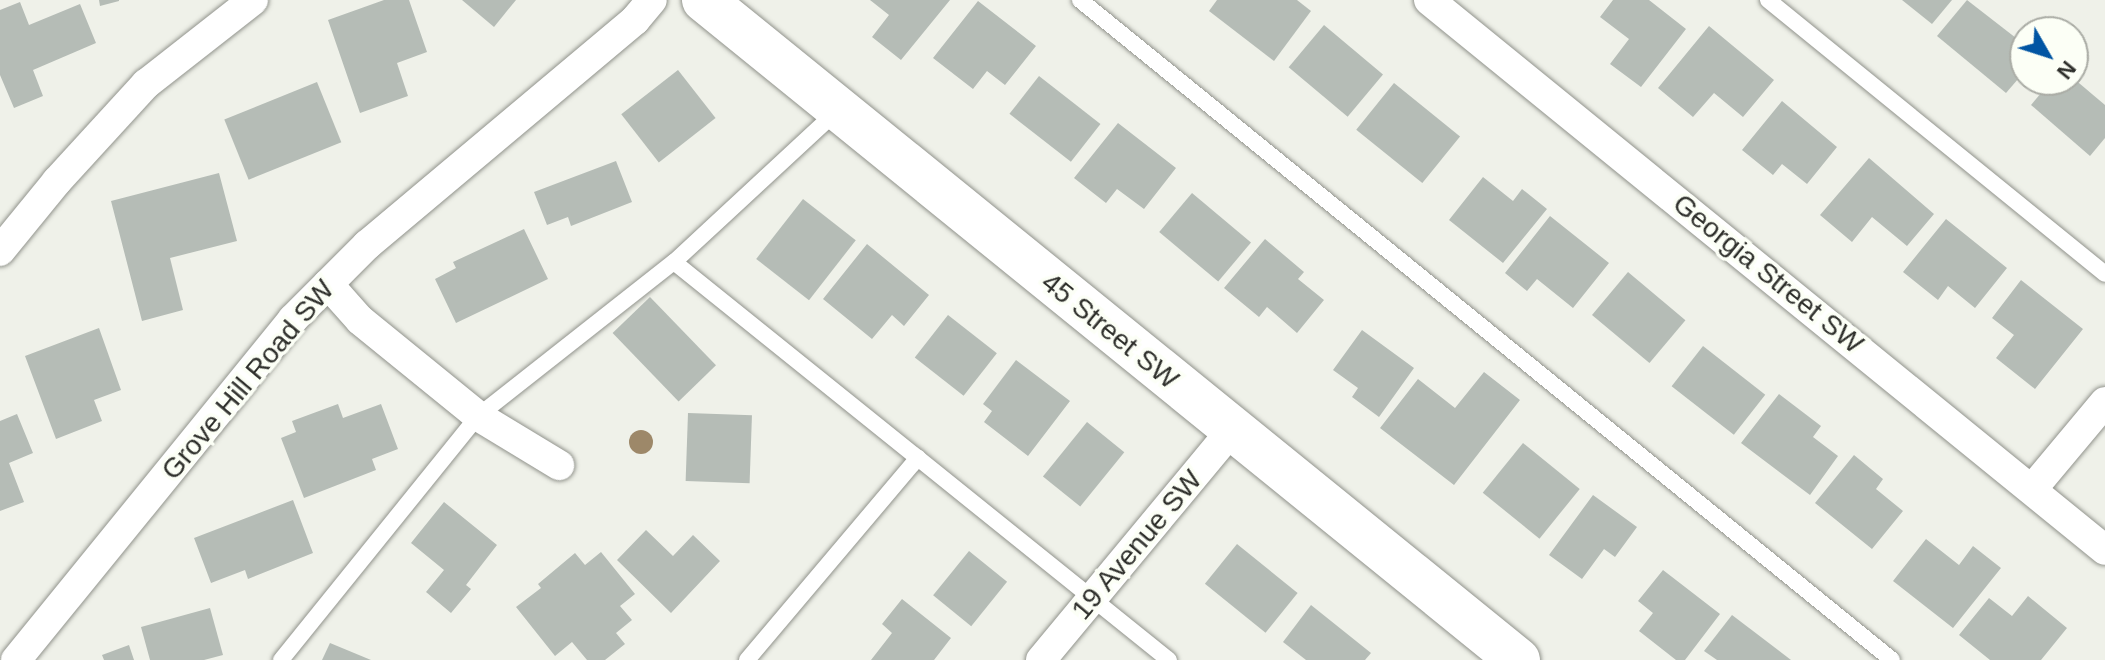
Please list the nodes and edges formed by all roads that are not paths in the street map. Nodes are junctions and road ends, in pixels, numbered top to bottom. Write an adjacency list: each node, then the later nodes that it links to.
1 (253, 0): 8 (street)
2 (652, 0): 11 (street, Grove Hill Road SW)
3 (704, 0): 7 (street, 45 Street SW)
4 (1080, 0): 26 (lane)
5 (1429, 0): 17 (street, Georgia Street SW)
6 (1768, 0): 10 (lane)
7 (838, 110): 9 (lane); 14 (street, 45 Street SW)
8 (0, 251)
9 (674, 262): 13 (lane); 15 (lane)
10 (2105, 274)
11 (328, 284): 13 (street); 20 (street, Grove Hill Road SW)
12 (2105, 402): 17 (street)
13 (478, 416): 16 (street); 21 (lane)
14 (1232, 430): 19 (street, 19 Avenue SW); 25 (street, 45 Street SW)
15 (918, 458): 19 (lane); 22 (lane)
16 (559, 465)
17 (2033, 488): 18 (street, Georgia Street SW)
18 (2105, 550)
19 (1092, 598): 23 (street, 19 Avenue SW); 24 (lane)
20 (16, 660)
21 (281, 660)
22 (747, 660)
23 (1041, 660)
24 (1169, 660)
25 (1518, 660)
26 (1892, 660)

